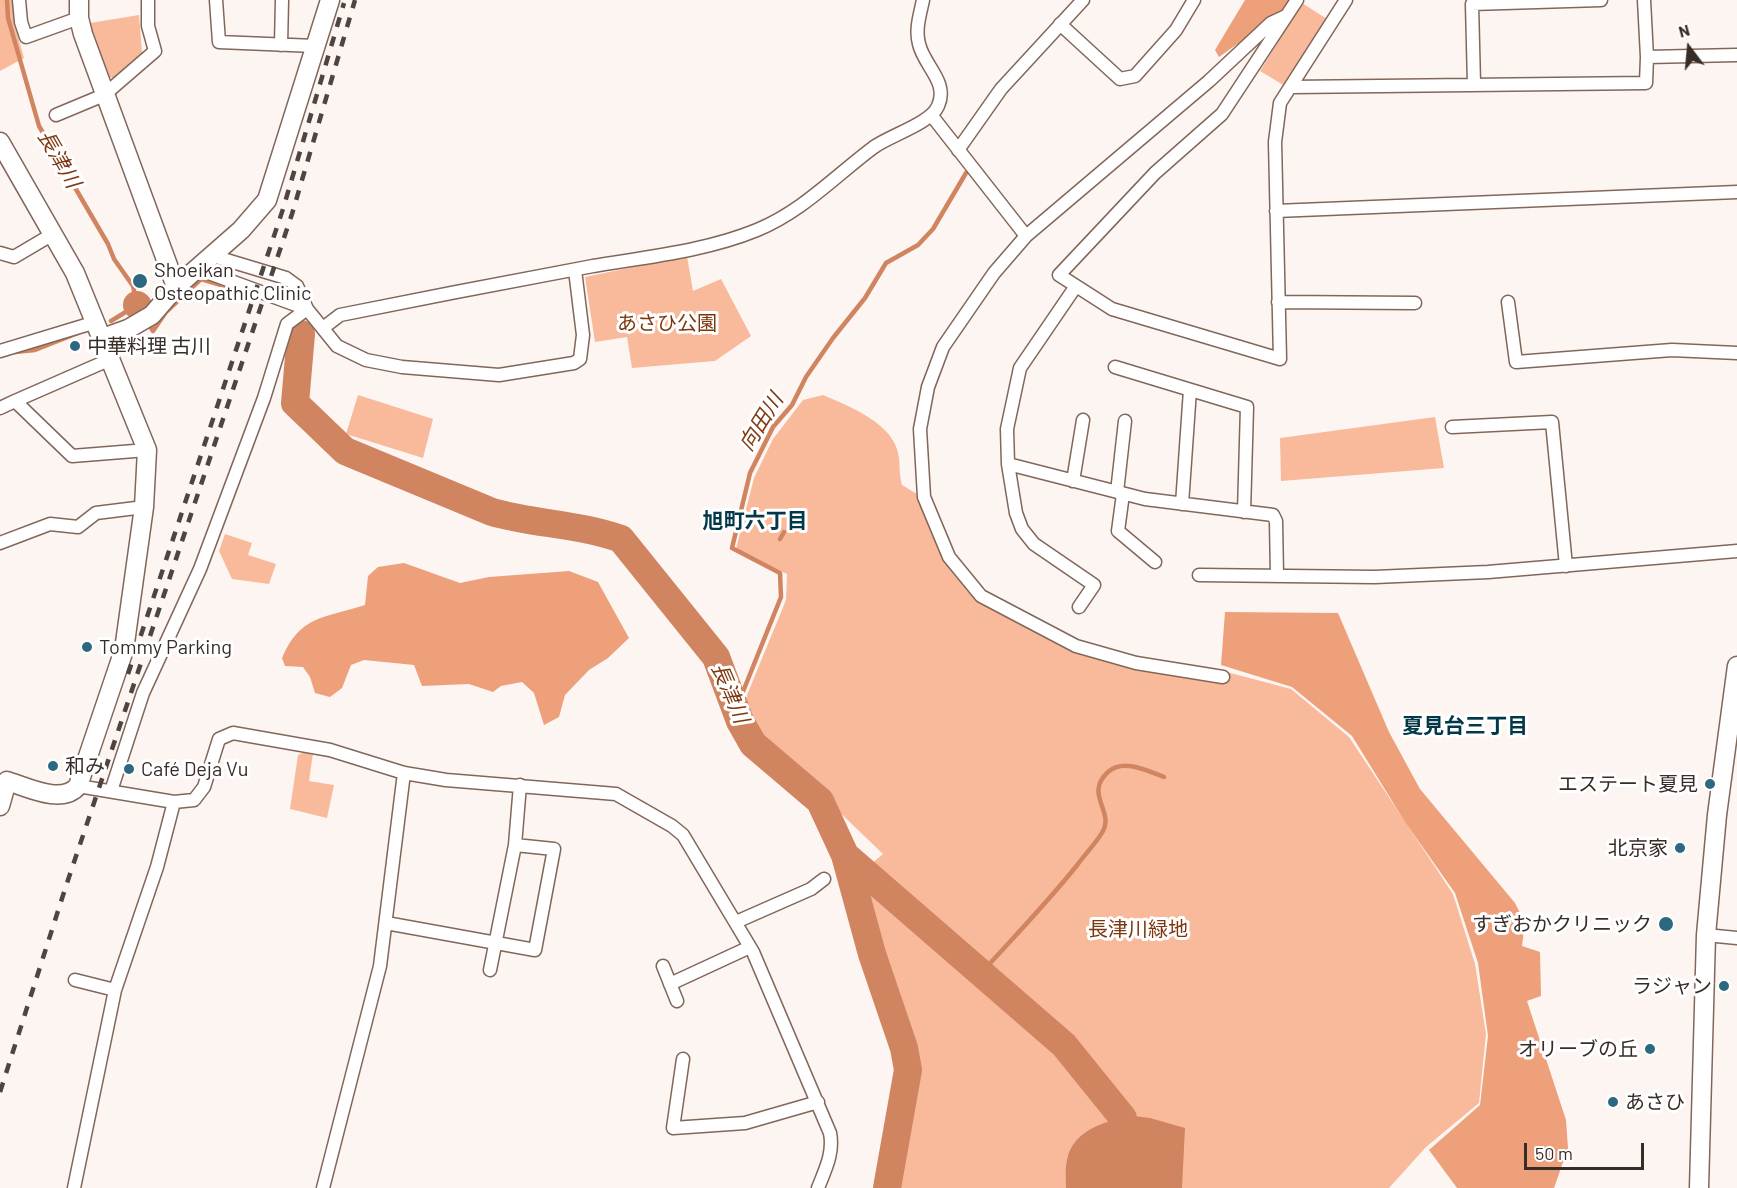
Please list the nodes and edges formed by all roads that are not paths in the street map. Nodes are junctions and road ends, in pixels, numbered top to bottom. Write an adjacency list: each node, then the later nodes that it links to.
1 (19, 0): 13 (street)
2 (148, 0): 22 (street)
3 (216, 0): 16 (street)
4 (282, 0): 16 (street)
5 (330, 0): 17 (street)
6 (923, 0): 24 (street)
7 (1083, 0): 15 (street)
8 (1194, 0): 15 (street)
9 (1297, 0): 14 (street)
10 (1346, 0): 21 (street)
11 (1601, 0): 20 (street)
12 (1644, 0): 19 (street)
13 (79, 9): 22 (street)
14 (1286, 16): 30 (street); 35 (street)
15 (1060, 24): 26 (street)
16 (281, 45): 17 (street)
17 (315, 46): 32 (street)
18 (1737, 56): 19 (street)
19 (1647, 57): 20 (street)
20 (1474, 84): 21 (street)
21 (1292, 87): 28 (street)
22 (104, 95): 23 (street); 36 (street)
23 (56, 115)
24 (932, 116): 26 (street); 34 (street)
25 (0, 142): 29 (street)
26 (958, 150): 30 (street)
27 (1737, 192): 28 (street)
28 (1276, 211): 37 (street)
29 (53, 234): 31 (street); 42 (street)
30 (1026, 237): 68 (street)
31 (0, 253)
32 (213, 256): 33 (street); 40 (street)
33 (198, 269): 36 (street); 40 (street)
34 (575, 270): 41 (street); 41 (street)
35 (1076, 286): 37 (street); 54 (street)
36 (176, 288): 42 (street)
37 (1278, 302): 39 (street)
38 (1508, 302): 44 (street)
39 (1415, 303)
40 (307, 309): 41 (street); 73 (street)
41 (322, 328)
42 (99, 330): 43 (street); 45 (street)
43 (0, 351)
44 (1737, 353)
45 (111, 359): 48 (street); 53 (street)
46 (1115, 367): 47 (street)
47 (1190, 390): 57 (street); 59 (street)
48 (15, 401): 49 (street); 53 (street)
49 (0, 408)
50 (1083, 420): 55 (street)
51 (1125, 421): 56 (street)
52 (1452, 427): 63 (street)
53 (147, 450): 58 (street)
54 (1008, 464): 55 (street); 66 (street)
55 (1073, 481): 56 (street)
56 (1120, 493): 57 (street); 62 (street)
57 (1182, 504): 59 (street)
58 (144, 507): 60 (street); 72 (street)
59 (1244, 512): 65 (street)
60 (0, 543)
61 (1737, 551): 63 (street)
62 (1155, 562)
63 (1566, 566): 65 (street)
64 (1199, 575): 65 (street)
65 (1277, 576)
66 (1079, 607)
67 (1737, 666): 80 (street)
68 (1223, 677)
69 (404, 773): 71 (street); 74 (street); 79 (street)
70 (4, 780): 72 (street); 75 (street)
71 (520, 785): 76 (street); 78 (street)
72 (78, 786): 73 (street)
73 (111, 791): 74 (street)
74 (174, 802): 88 (street)
75 (0, 806)
76 (515, 845): 82 (street); 82 (street)
77 (825, 879): 78 (street)
78 (736, 922): 83 (street)
79 (386, 923): 82 (street); 93 (street)
80 (1706, 935): 81 (street); 95 (street)
81 (1737, 938)
82 (497, 943): 85 (street)
83 (750, 947): 87 (street); 91 (street)
84 (663, 966): 87 (street)
85 (490, 970)
86 (75, 980): 88 (street)
87 (670, 984): 89 (street)
88 (115, 990): 92 (street)
89 (677, 1001)
90 (683, 1059): 91 (street)
91 (818, 1101): 94 (street)
92 (74, 1188)
93 (323, 1188)
94 (818, 1188)
95 (1699, 1188)

